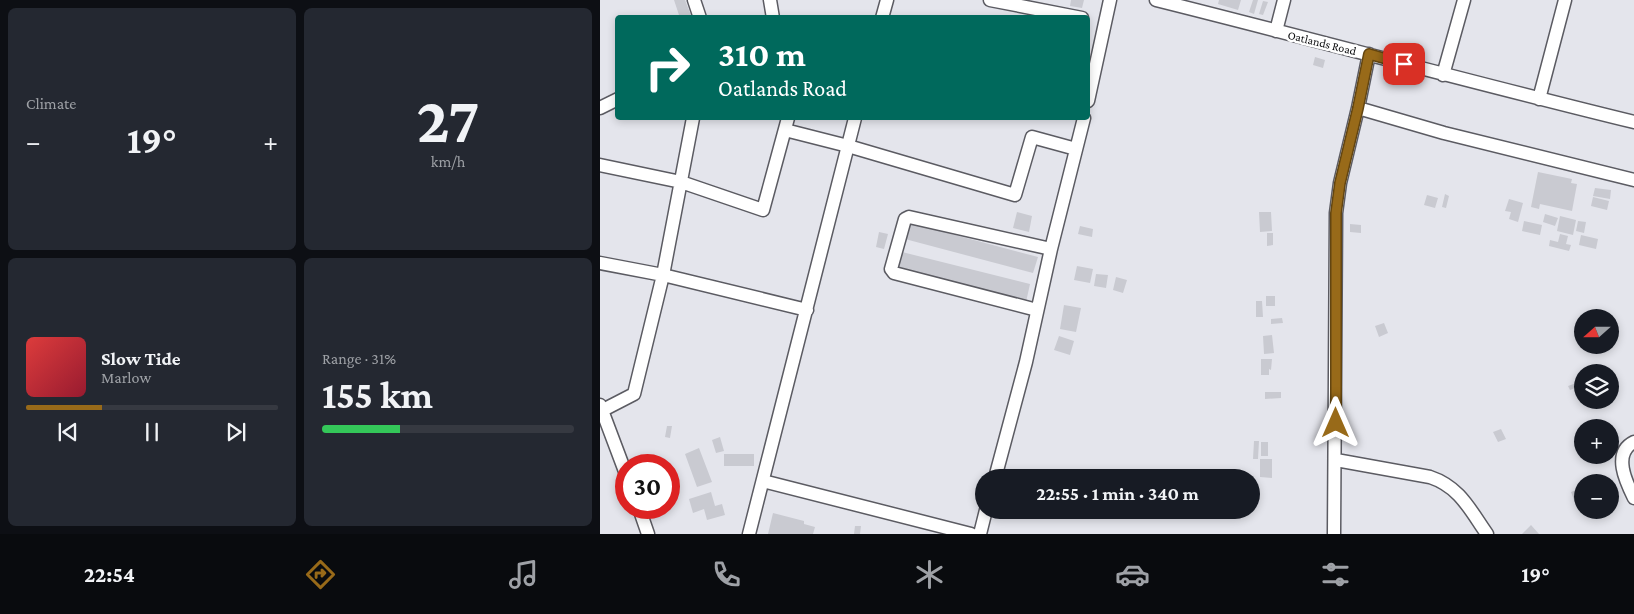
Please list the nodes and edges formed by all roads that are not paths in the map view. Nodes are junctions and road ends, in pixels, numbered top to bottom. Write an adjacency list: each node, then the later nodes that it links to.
1 (694, 0): 11 (street)
2 (770, 0): 12 (street)
3 (887, 0): 13 (street)
4 (990, 0): 14 (street)
5 (1110, 0): 16 (street)
6 (1156, 0): 10 (street, Oatlands Road)
7 (1284, 0): 17 (street)
8 (1464, 0): 19 (street)
9 (1565, 0): 21 (street)
10 (1193, 5): 17 (street, Oatlands Road)
11 (699, 15)
12 (772, 15)
13 (883, 15)
14 (1067, 15)
15 (1090, 19): 16 (street)
16 (1104, 22): 20 (street)
17 (1276, 31): 18 (street, Oatlands Road)
18 (1369, 54): 19 (street, Oatlands Road); 24 (street)
19 (1443, 75): 21 (street, Oatlands Road)
20 (1090, 91)
21 (1539, 99): 28 (street, Oatlands Road)
22 (615, 100): 23 (street)
23 (600, 108)
24 (1358, 108): 33 (street); 43 (street)
25 (692, 120): 34 (street)
26 (854, 120): 30 (street)
27 (1083, 120): 31 (street)
28 (1634, 122)
29 (787, 124): 30 (street); 34 (street)
30 (848, 146): 31 (street); 38 (street)
31 (1076, 149): 35 (street)
32 (600, 165): 34 (street)
33 (1634, 180)
34 (681, 182): 37 (street)
35 (1050, 249): 39 (street); 39 (street)
36 (600, 263): 37 (street)
37 (664, 275): 38 (street); 40 (street)
38 (807, 310): 45 (street)
39 (1037, 310): 44 (street)
40 (601, 407): 42 (street)
41 (1634, 442): 46 (street)
42 (619, 454)
43 (1336, 460): 53 (street); 54 (street)
44 (997, 469)
45 (763, 481): 50 (street); 51 (street)
46 (1634, 498)
47 (643, 519): 49 (street)
48 (984, 519): 52 (street)
49 (648, 534)
50 (749, 534)
51 (971, 534)
52 (980, 534)
53 (1334, 534)
54 (1487, 534)

